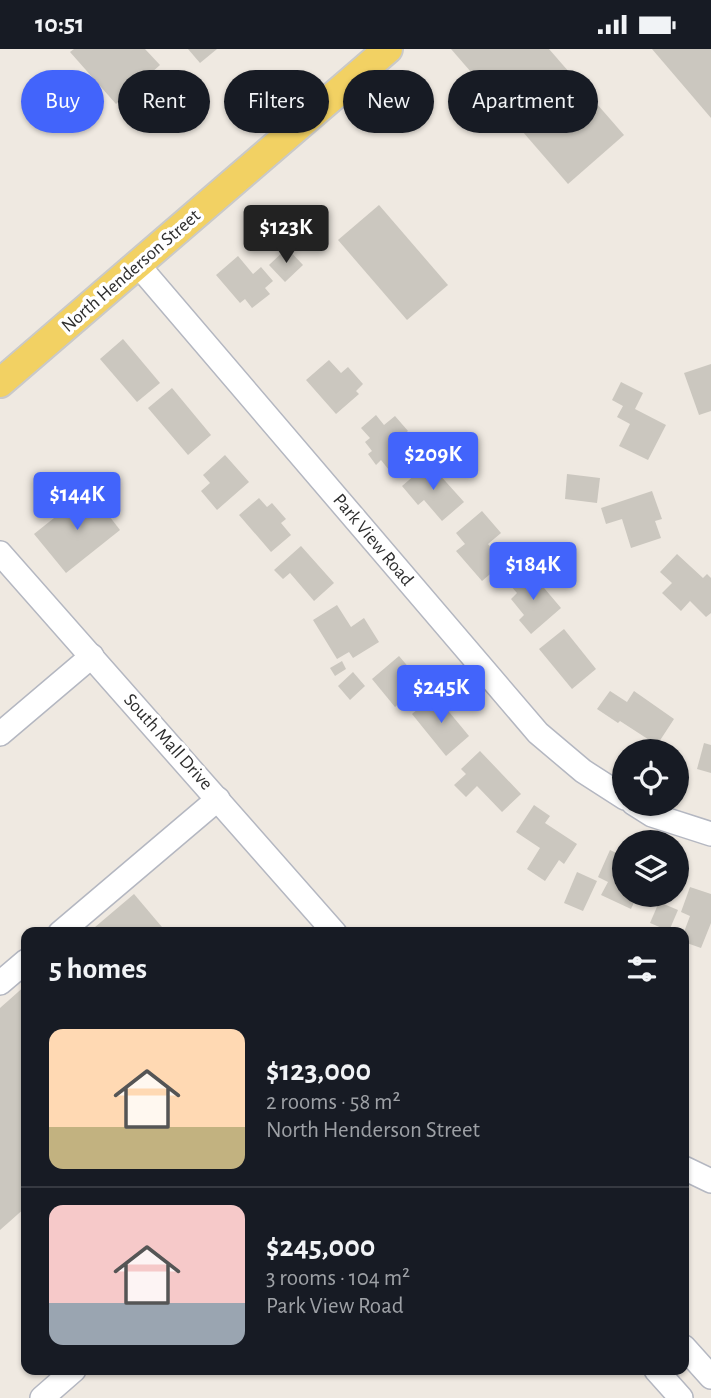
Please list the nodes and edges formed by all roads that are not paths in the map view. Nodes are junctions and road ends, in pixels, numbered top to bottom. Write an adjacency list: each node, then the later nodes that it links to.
1 (388, 49): 2 (main road, North Henderson Street)
2 (138, 265): 3 (main road, North Henderson Street); 7 (street, Park View Road)
3 (0, 383)
4 (0, 552): 5 (street, South Mall Drive)
5 (92, 656): 6 (street); 8 (street, South Mall Drive)
6 (0, 734)
7 (612, 790)
8 (218, 799): 11 (street); 12 (street, South Mall Drive)
9 (655, 816): 10 (street)
10 (711, 834)
11 (67, 927)
12 (330, 927)
13 (21, 965): 14 (street)
14 (0, 983)
15 (689, 1170): 16 (street)
16 (711, 1181)
17 (689, 1353): 20 (street)
18 (68, 1375): 21 (street)
19 (660, 1375): 22 (street)
20 (711, 1377)
21 (42, 1398)
22 (681, 1398)

